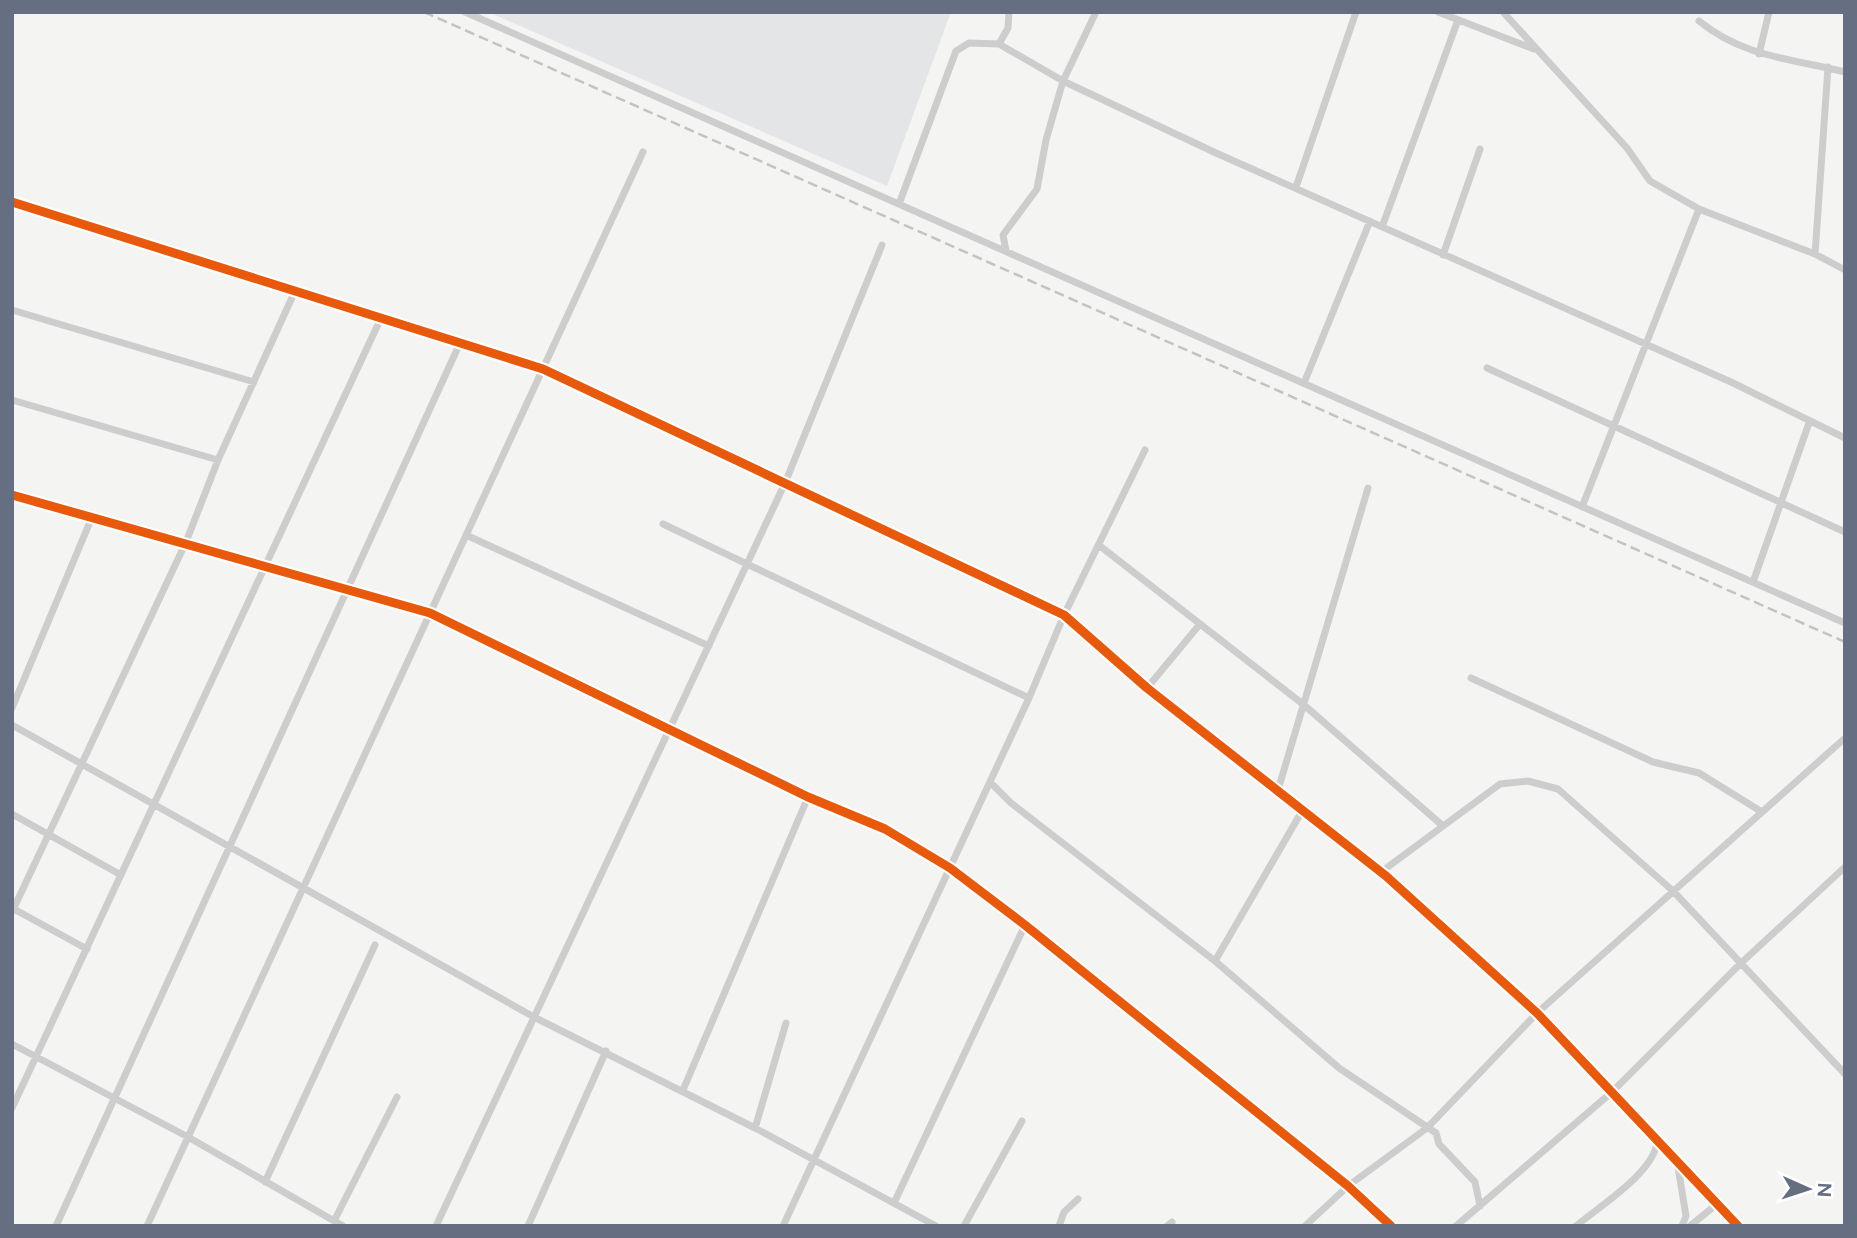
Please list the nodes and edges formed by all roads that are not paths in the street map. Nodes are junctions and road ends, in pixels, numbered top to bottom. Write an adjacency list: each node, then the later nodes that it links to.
1 (465, 12): 20 (street)
2 (1009, 12): 10 (street)
3 (1096, 12): 15 (street)
4 (1356, 12): 18 (street)
5 (1438, 12): 8 (street)
6 (1503, 12): 11 (street)
7 (1769, 12): 12 (street)
8 (1458, 20): 11 (street); 23 (street)
9 (1699, 21): 12 (street)
10 (999, 44): 15 (street); 20 (street)
11 (1534, 49): 21 (street)
12 (1759, 54): 13 (street)
13 (1828, 67): 14 (street); 26 (street)
14 (1845, 72)
15 (1063, 81): 18 (street); 25 (street)
16 (1480, 149): 27 (street)
17 (643, 152): 34 (street)
18 (1296, 187): 22 (street)
19 (12, 202): 29 (street)
20 (900, 204): 25 (street)
21 (1699, 209): 26 (street); 33 (street)
22 (1370, 222): 23 (street); 37 (street)
23 (1382, 227): 27 (street)
24 (882, 246): 44 (street)
25 (1006, 251): 37 (street)
26 (1815, 254): 28 (street)
27 (1443, 255): 33 (street)
28 (1845, 271)
29 (295, 291): 31 (street); 36 (street)
30 (12, 310): 36 (street)
31 (381, 318): 32 (street); 56 (street)
32 (460, 343): 34 (street); 58 (street)
33 (1644, 344): 39 (street); 40 (street)
34 (542, 369): 44 (street); 52 (street)
35 (1487, 369): 40 (street)
36 (254, 382): 43 (street)
37 (1304, 383): 48 (street)
38 (12, 400): 43 (street)
39 (1809, 423): 41 (street); 47 (street)
40 (1613, 426): 47 (street); 48 (street)
41 (1845, 438)
42 (1145, 450): 54 (street)
43 (218, 460): 53 (street)
44 (785, 483): 55 (street); 60 (street)
45 (1368, 488): 67 (street)
46 (12, 495): 49 (street)
47 (1781, 504): 51 (street); 57 (street)
48 (1583, 507): 57 (street)
49 (92, 517): 53 (street); 68 (street)
50 (663, 524): 55 (street)
51 (1845, 531)
52 (466, 535): 59 (street); 63 (street)
53 (186, 542): 56 (street); 72 (street)
54 (1100, 546): 60 (street); 62 (street)
55 (747, 564): 63 (street); 66 (street)
56 (264, 567): 58 (street); 76 (street)
57 (1753, 582): 61 (street)
58 (347, 590): 59 (street); 82 (street)
59 (430, 613): 70 (street); 87 (street)
60 (1064, 615): 65 (street); 66 (street)
61 (1845, 623)
62 (1200, 624): 65 (street); 67 (street)
63 (709, 646): 70 (street)
64 (1471, 678): 78 (street)
65 (1147, 688): 74 (street)
66 (1029, 698): 73 (street)
67 (1304, 705): 74 (street); 80 (street)
68 (12, 708)
69 (12, 725): 72 (street)
70 (670, 727): 75 (street); 96 (street)
71 (1845, 738): 78 (street)
72 (80, 763): 76 (street); 81 (street)
73 (990, 782): 84 (street); 93 (street)
74 (1278, 790): 77 (street)
75 (807, 797): 84 (street); 102 (street)
76 (154, 804): 82 (street); 86 (street)
77 (1302, 811): 85 (street); 93 (street)
78 (1762, 812): 88 (street)
79 (12, 814): 81 (street)
80 (1443, 826): 85 (street); 88 (street)
81 (48, 834): 86 (street); 89 (street)
82 (230, 846): 87 (street); 105 (street)
83 (1845, 867): 94 (street)
84 (950, 868): 90 (street); 112 (street)
85 (1381, 872): 95 (street)
86 (121, 875): 92 (street)
87 (303, 887): 96 (street); 110 (street)
88 (1673, 891): 94 (street); 95 (street)
89 (13, 909): 92 (street)
90 (1025, 925): 115 (street); 117 (street)
91 (376, 945): 114 (street)
92 (87, 949): 100 (street)
93 (1215, 961): 109 (street)
94 (1739, 965): 101 (street); 103 (street)
95 (1537, 1013): 103 (street); 109 (street)
96 (534, 1017): 99 (street); 124 (street)
97 (786, 1023): 108 (street)
98 (12, 1044): 100 (street)
99 (606, 1051): 102 (street); 125 (street)
100 (36, 1057): 105 (street); 106 (street)
101 (1845, 1074)
102 (683, 1090): 108 (street)
103 (1612, 1092): 111 (street); 119 (street)
104 (397, 1097): 120 (street)
105 (114, 1098): 110 (street); 122 (street)
106 (12, 1108)
107 (1022, 1122): 128 (street)
108 (755, 1128): 112 (street)
109 (1427, 1128): 115 (street); 119 (street)
110 (188, 1137): 114 (street); 121 (street)
111 (1658, 1140): 113 (street); 133 (street)
112 (814, 1160): 117 (street); 126 (street)
113 (1677, 1160): 118 (street); 134 (street)
114 (265, 1182): 120 (street)
115 (1348, 1186): 130 (street); 131 (street)
116 (1078, 1199): 129 (street)
117 (894, 1203): 127 (street)
118 (1717, 1204): 135 (street); 136 (street)
119 (1480, 1206): 132 (street)
120 (334, 1221): 123 (street)
121 (147, 1225)
122 (56, 1226)
123 (343, 1226)
124 (436, 1226)
125 (528, 1226)
126 (783, 1226)
127 (936, 1226)
128 (964, 1226)
129 (1059, 1226)
130 (1305, 1226)
131 (1391, 1226)
132 (1456, 1226)
133 (1576, 1226)
134 (1682, 1226)
135 (1690, 1226)
136 (1738, 1226)

